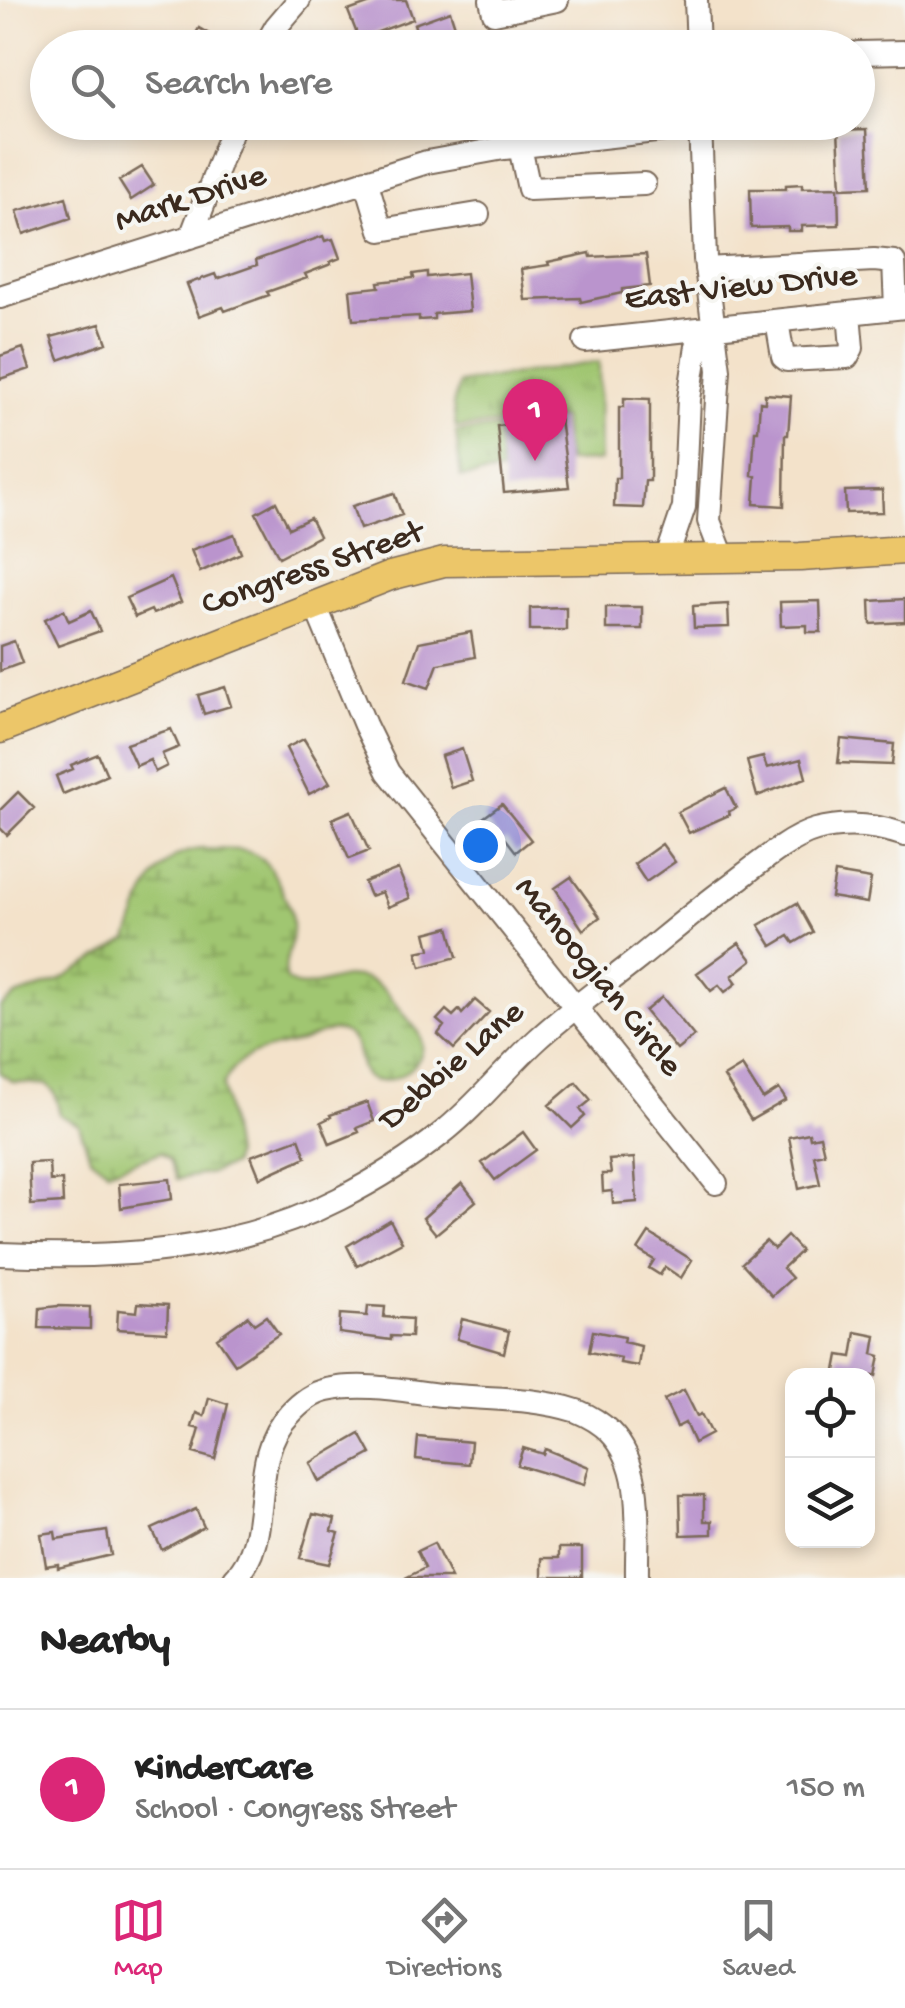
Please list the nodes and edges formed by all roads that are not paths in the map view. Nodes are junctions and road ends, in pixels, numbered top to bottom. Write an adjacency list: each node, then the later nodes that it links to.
1 (300, 0): 5 (street)
2 (491, 0): 3 (street)
3 (557, 0)
4 (696, 0): 6 (street)
5 (274, 30)
6 (697, 30)
7 (905, 52): 8 (street)
8 (875, 53)
9 (229, 140): 16 (street)
10 (569, 140): 12 (street, Mark Drive)
11 (701, 140): 17 (street)
12 (520, 146): 13 (street, Mark Drive); 14 (street)
13 (366, 180): 15 (street); 16 (street, Mark Drive)
14 (644, 184)
15 (478, 214)
16 (191, 237): 18 (street, Mark Drive)
17 (706, 268): 19 (street); 22 (street)
18 (0, 297)
19 (900, 307): 20 (street, East View Drive)
20 (848, 313): 21 (street, East View Drive); 21 (street)
21 (777, 322): 22 (street, East View Drive)
22 (714, 328): 23 (street, East View Drive); 25 (street); 26 (street)
23 (585, 341)
24 (905, 550): 26 (main road, Congress Street)
25 (667, 557): 26 (main road, Congress Street); 27 (main road, Congress Street)
26 (723, 557)
27 (315, 605): 28 (main road, Congress Street); 30 (street, Manoogian Circle)
28 (0, 729)
29 (905, 835): 30 (street, Debbie Lane)
30 (577, 1006): 31 (street, Manoogian Circle); 32 (street, Debbie Lane)
31 (716, 1183)
32 (0, 1254)
33 (235, 1578): 34 (street)
34 (637, 1578)

